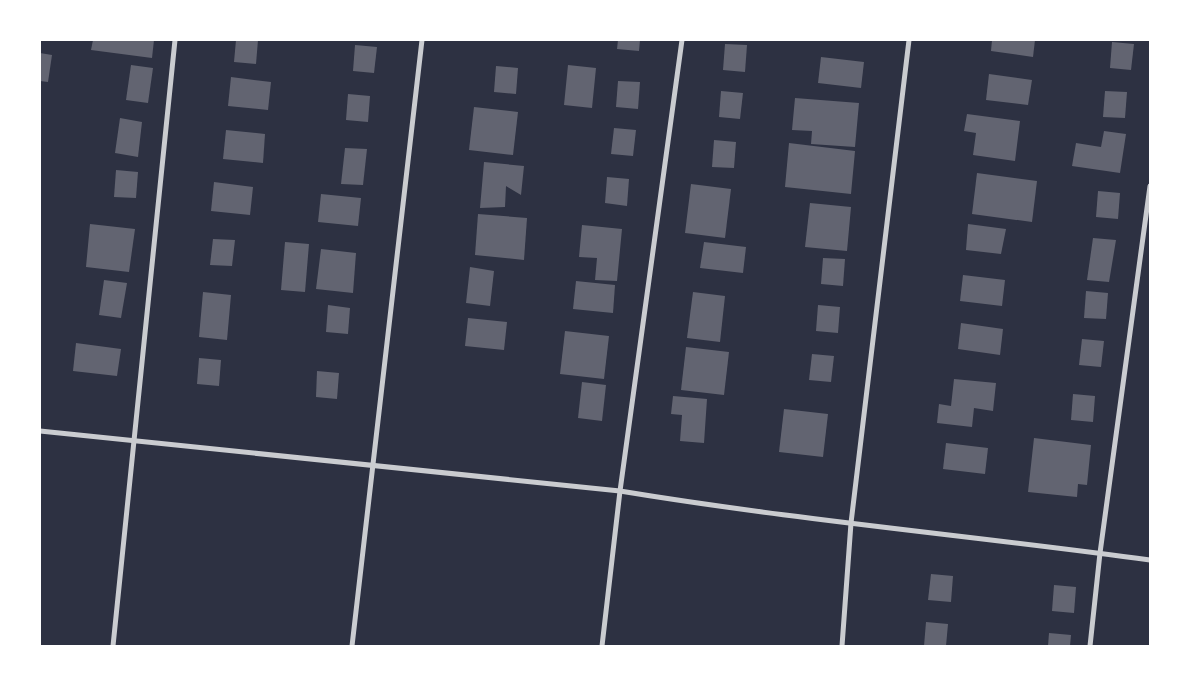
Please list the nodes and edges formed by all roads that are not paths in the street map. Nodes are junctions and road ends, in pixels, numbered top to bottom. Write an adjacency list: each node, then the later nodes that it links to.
1 (175, 40): 7 (street)
2 (422, 40): 8 (street)
3 (682, 40): 9 (street)
4 (909, 40): 10 (street)
5 (1150, 186): 11 (street)
6 (40, 431): 7 (street)
7 (134, 442): 8 (street); 13 (street)
8 (374, 466): 9 (street); 14 (street)
9 (620, 491): 10 (street); 15 (street)
10 (850, 524): 11 (street); 16 (street)
11 (1100, 553): 12 (street); 17 (street)
12 (1150, 560)
13 (113, 646)
14 (352, 646)
15 (602, 646)
16 (842, 646)
17 (1090, 646)

